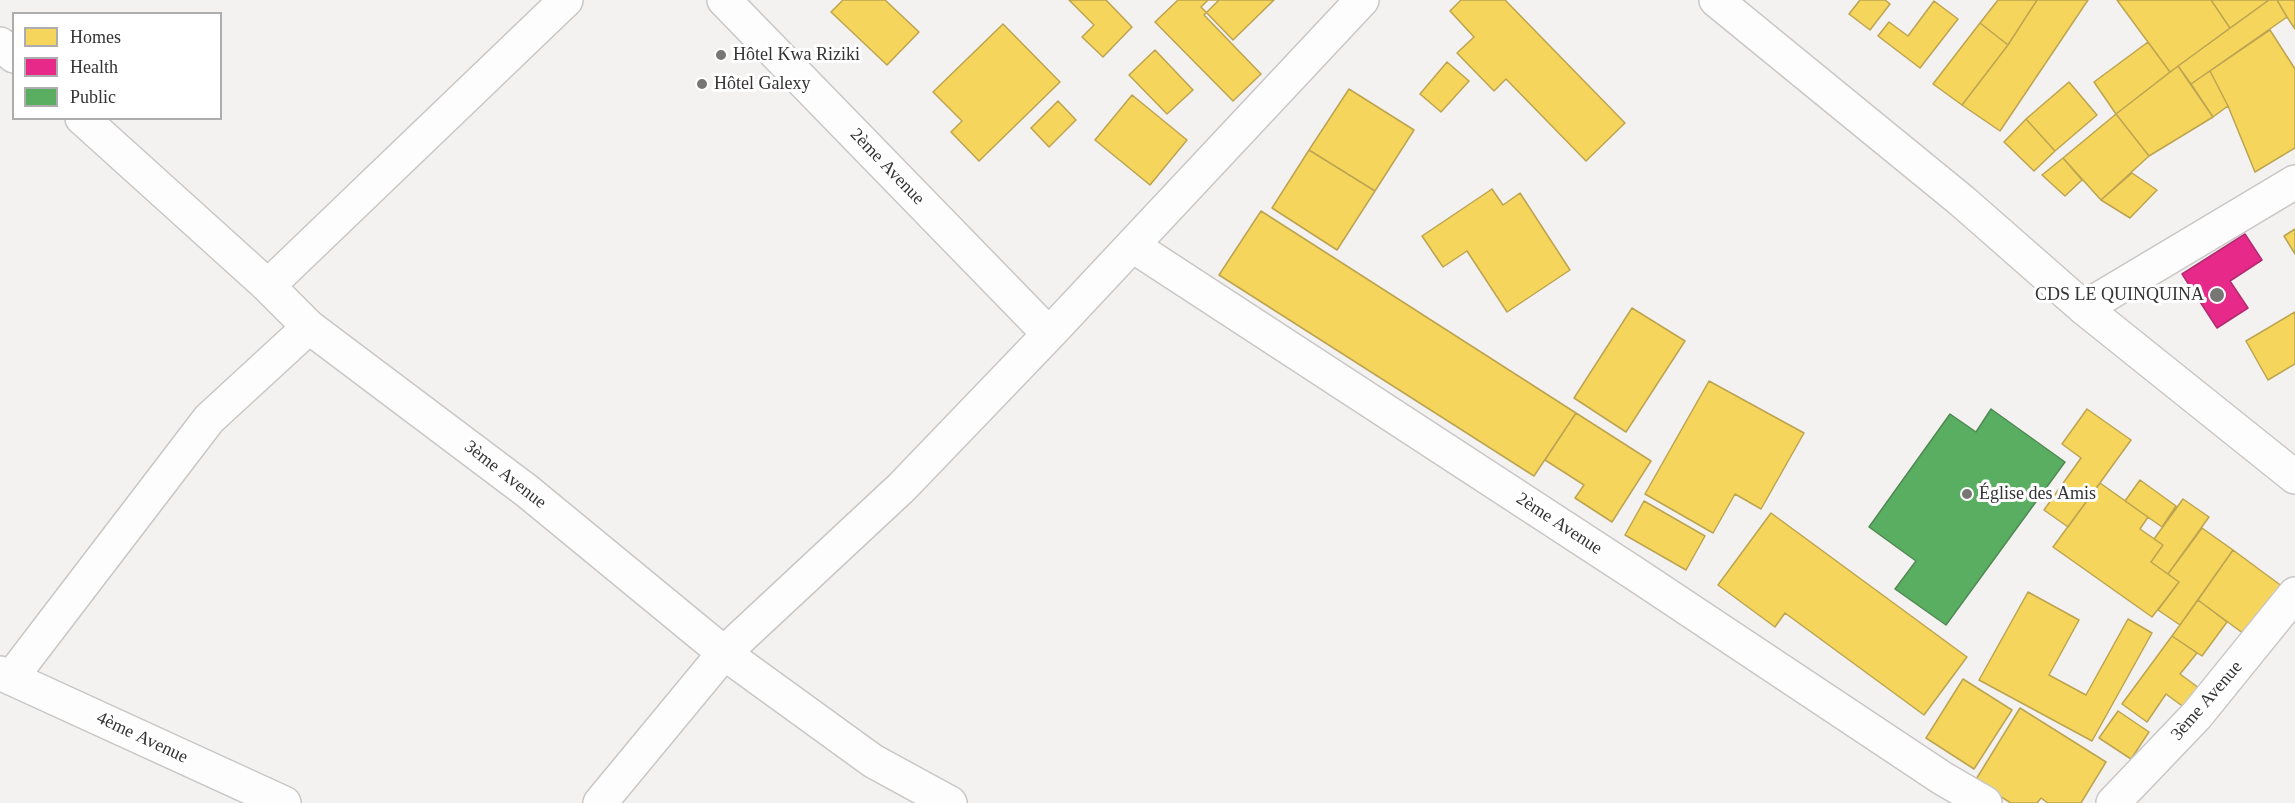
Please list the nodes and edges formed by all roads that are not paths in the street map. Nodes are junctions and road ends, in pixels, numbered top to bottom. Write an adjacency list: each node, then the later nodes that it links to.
1 (566, 0): 10 (street)
2 (724, 0): 13 (street, 2ème Avenue)
3 (1362, 0): 9 (street)
4 (1716, 0): 11 (street)
5 (0, 44): 6 (street)
6 (12, 54)
7 (84, 120): 10 (street, 3ème Avenue)
8 (2295, 182): 11 (street)
9 (1132, 246): 13 (street); 21 (street, 2ème Avenue)
10 (268, 286): 12 (street, 3ème Avenue)
11 (2084, 308): 14 (street)
12 (309, 327): 16 (street, 3ème Avenue); 17 (street)
13 (1049, 334): 16 (street)
14 (2295, 477)
15 (2295, 594): 22 (street, 3ème Avenue)
16 (724, 653): 19 (street); 20 (street, 3ème Avenue)
17 (5, 676): 18 (street, 4ème Avenue)
18 (284, 803)
19 (600, 803)
20 (950, 803)
21 (1985, 803)
22 (2113, 803)

